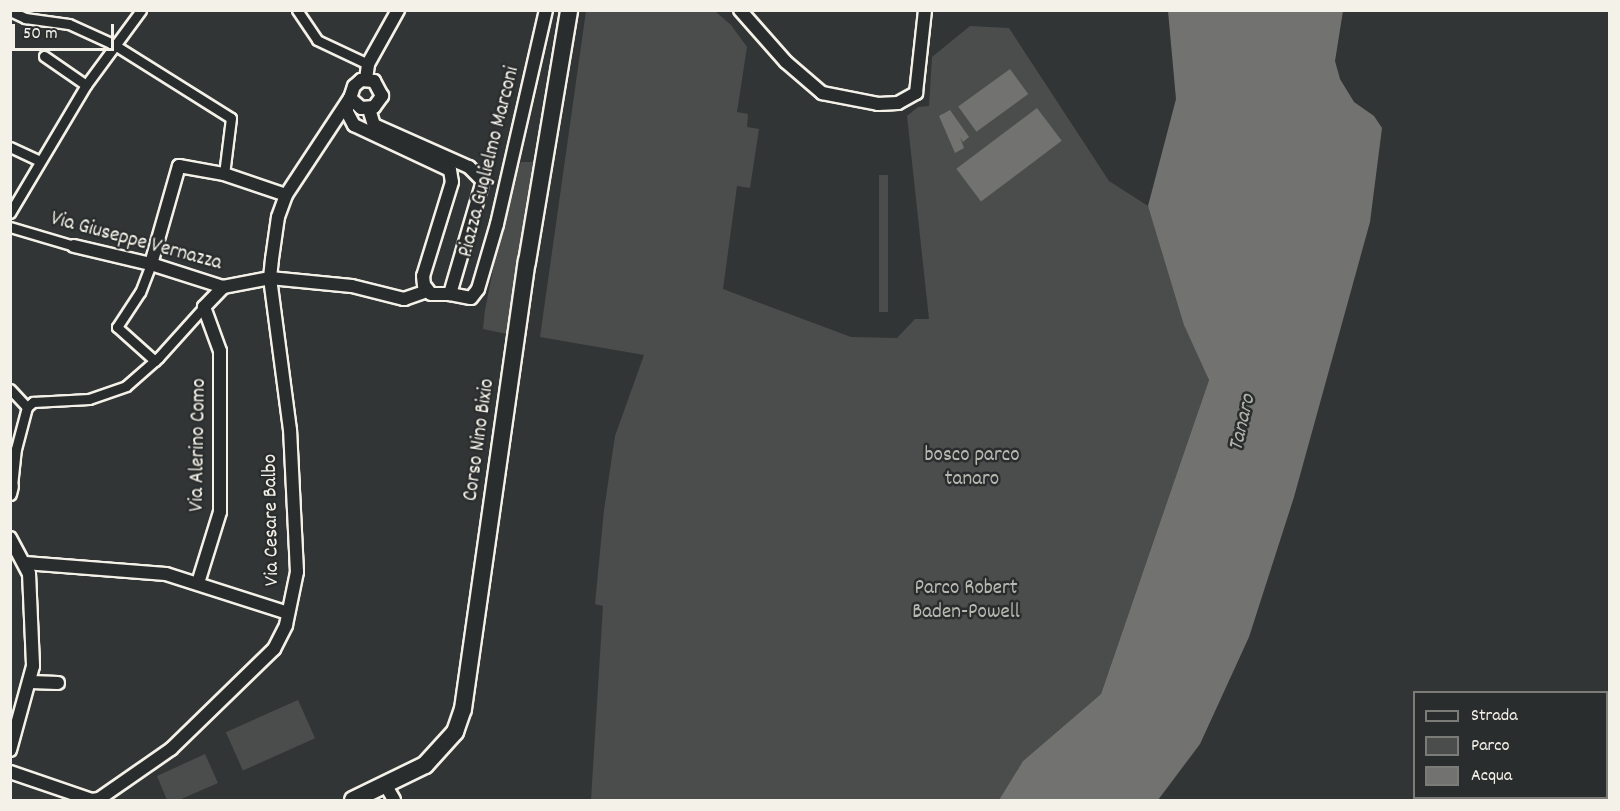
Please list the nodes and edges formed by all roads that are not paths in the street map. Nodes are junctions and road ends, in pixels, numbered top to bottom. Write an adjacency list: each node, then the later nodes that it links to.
1 (141, 10): 9 (street)
2 (297, 10): 11 (street)
3 (398, 10): 11 (street)
4 (546, 10): 27 (street, Piazza Guglielmo Marconi)
5 (567, 10): 41 (main road, Corso Nino Bixio)
6 (740, 10): 7 (street)
7 (925, 10)
8 (10, 11): 9 (street)
9 (113, 44): 13 (street); 18 (street)
10 (44, 56): 13 (street)
11 (368, 64): 12 (street)
12 (366, 79): 14 (street); 15 (street)
13 (86, 85): 17 (street)
14 (350, 98): 15 (street); 19 (street, Via Cesare Balbo); 26 (street, Piazza Guglielmo Marconi)
15 (369, 109): 27 (street, Piazza Guglielmo Marconi)
16 (10, 147): 17 (street)
17 (38, 160): 20 (street)
18 (224, 174): 19 (street); 23 (street)
19 (286, 195): 24 (street, Via Cesare Balbo)
20 (12, 208)
21 (10, 227): 22 (street, Via Giuseppe Vernazza)
22 (74, 246): 23 (street, Via Giuseppe Vernazza)
23 (151, 264): 25 (street, Via Giuseppe Vernazza); 29 (street)
24 (270, 278): 25 (street, Via Giuseppe Vernazza); 26 (street, Via Giuseppe Vernazza); 36 (street, Via Cesare Balbo)
25 (223, 287): 28 (street)
26 (427, 291): 27 (street, Piazza Guglielmo Marconi)
27 (450, 294)
28 (204, 307): 29 (street); 35 (street, Via Alerino Como)
29 (155, 361): 31 (street)
30 (10, 389): 31 (street)
31 (30, 404): 32 (street)
32 (11, 490)
33 (10, 538): 34 (street)
34 (21, 558): 35 (street); 37 (street)
35 (198, 583): 36 (street)
36 (288, 613): 40 (street, Via Cesare Balbo)
37 (31, 682): 38 (street); 39 (street)
38 (58, 683)
39 (10, 750)
40 (10, 772)
41 (390, 793): 42 (main road, Corso Nino Bixio)
42 (353, 801)

